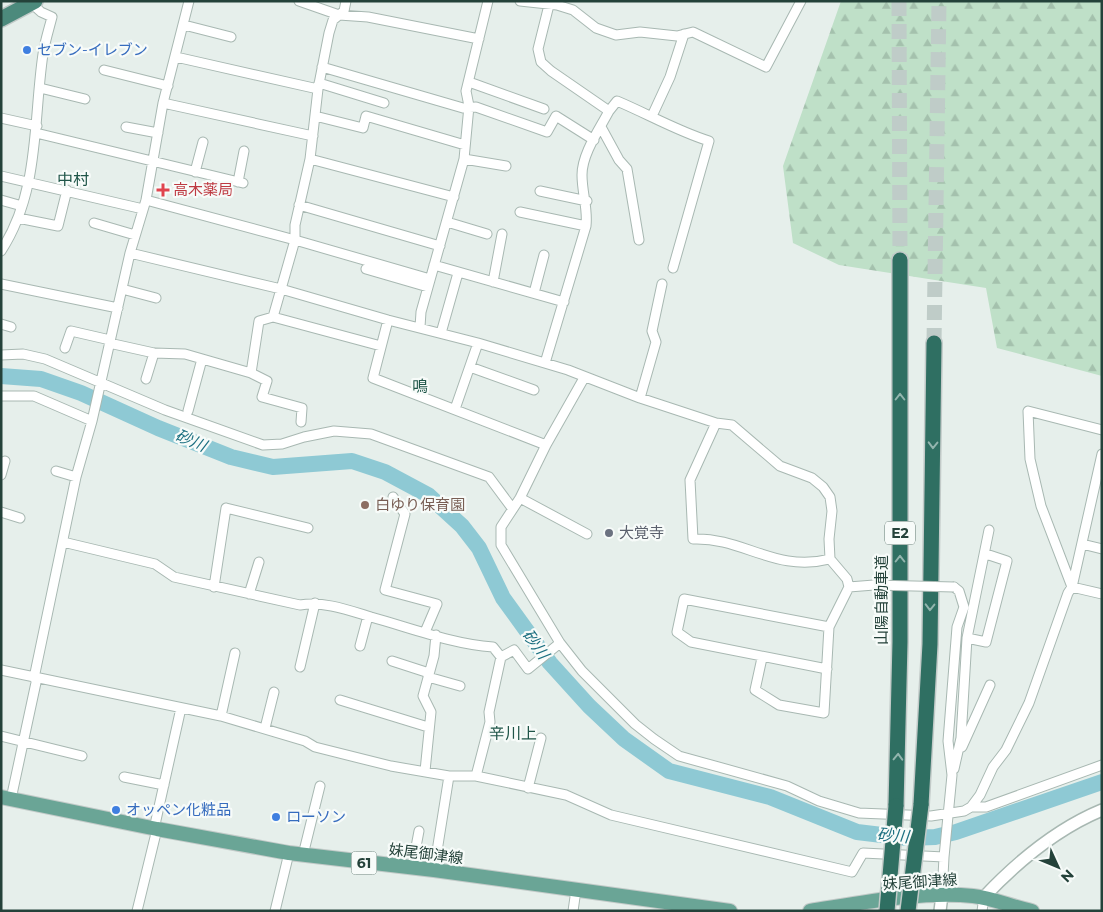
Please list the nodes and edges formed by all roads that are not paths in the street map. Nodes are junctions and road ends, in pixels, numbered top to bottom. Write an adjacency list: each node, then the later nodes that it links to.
1 (189, 1): 11 (street)
2 (299, 1): 9 (street)
3 (346, 1): 9 (street)
4 (488, 1): 14 (street)
5 (520, 1): 8 (street)
6 (801, 1): 12 (street)
7 (33, 2): 10 (highway); 21 (street)
8 (555, 4): 12 (street); 27 (street)
9 (339, 14): 14 (street); 16 (street)
10 (1, 19)
11 (184, 25): 13 (street); 15 (street)
12 (684, 34): 29 (street)
13 (231, 37)
14 (479, 40): 18 (street)
15 (176, 57): 19 (street); 20 (street)
16 (322, 67): 20 (street); 25 (street)
17 (104, 70): 19 (street)
18 (469, 82): 25 (street); 26 (street)
19 (168, 86): 23 (street)
20 (318, 86): 24 (street); 28 (street)
21 (40, 88): 22 (street); 33 (street)
22 (85, 99)
23 (164, 103): 34 (street); 35 (street)
24 (384, 103)
25 (469, 106): 36 (street); 38 (street)
26 (544, 109)
27 (609, 111): 29 (street); 32 (street)
28 (315, 116): 35 (street); 38 (street)
29 (652, 116): 71 (street)
30 (1, 118): 33 (street)
31 (126, 127): 34 (street)
32 (601, 128): 36 (street); 64 (street)
33 (37, 129): 42 (street); 46 (street)
34 (158, 133): 42 (street)
35 (312, 136): 40 (street)
36 (594, 140): 51 (street)
37 (203, 142): 44 (street)
38 (466, 145): 41 (street)
39 (244, 151): 44 (street)
40 (310, 159): 49 (street); 53 (street)
41 (464, 159): 43 (street); 49 (street)
42 (154, 162): 44 (street); 52 (street)
43 (506, 166)
44 (195, 172)
45 (1, 176): 46 (street)
46 (29, 182): 47 (street); 54 (street)
47 (67, 190): 52 (street); 56 (street)
48 (540, 191): 51 (street)
49 (454, 197): 58 (street)
50 (1, 200): 54 (street)
51 (586, 201): 59 (street)
52 (145, 204): 62 (street); 63 (street)
53 (299, 205): 63 (street); 65 (street)
54 (22, 206): 56 (street)
55 (520, 212): 59 (street)
56 (18, 218): 66 (street)
57 (94, 222): 62 (street)
58 (447, 222): 60 (street); 65 (street)
59 (586, 226): 82 (street)
60 (487, 234)
61 (502, 234): 74 (street)
62 (135, 235): 67 (street)
63 (295, 240): 75 (street); 79 (street)
64 (639, 240)
65 (440, 246): 70 (street)
66 (1, 251)
67 (130, 253): 78 (street); 79 (street)
68 (544, 255): 80 (street)
69 (900, 260): 199 (highway, 山陽自動車道 / E2, one-way to 69, bridge)
70 (434, 265): 73 (street); 75 (street)
71 (673, 268)
72 (366, 269): 75 (street)
73 (458, 273): 74 (street); 89 (street)
74 (493, 282): 80 (street)
75 (429, 283): 88 (street)
76 (1, 284): 83 (street)
77 (662, 284): 106 (street)
78 (122, 289): 81 (street); 83 (street)
79 (281, 289): 84 (street); 85 (street)
80 (534, 293): 82 (street)
81 (156, 298)
82 (564, 302): 98 (street)
83 (118, 308): 90 (street)
84 (273, 317): 93 (street); 100 (street)
85 (388, 320): 88 (street); 93 (street)
86 (1, 324): 87 (street)
87 (11, 327)
88 (420, 328): 89 (street)
89 (440, 333): 91 (street)
90 (110, 341): 94 (street); 95 (street); 103 (street)
91 (478, 342): 98 (street); 99 (street)
92 (934, 343): 200 (highway, E2, one-way to 200, bridge)
93 (381, 346): 107 (street)
94 (65, 348)
95 (154, 353): 97 (street); 101 (street)
96 (1, 355): 103 (street)
97 (202, 359): 100 (street); 108 (street)
98 (545, 363): 102 (street)
99 (470, 367): 104 (street); 107 (street)
100 (251, 373): 110 (street)
101 (146, 378)
102 (584, 378): 106 (street); 113 (street)
103 (99, 383): 109 (street); 123 (street)
104 (534, 390)
105 (1, 396): 109 (street)
106 (640, 398): 111 (street)
107 (455, 410): 113 (street)
108 (188, 411)
109 (92, 418): 118 (street)
110 (301, 422)
111 (716, 423): 133 (street); 133 (street)
112 (1102, 430): 137 (street)
113 (546, 445): 120 (street)
114 (1102, 454): 121 (street)
115 (5, 461): 117 (street)
116 (56, 471): 118 (street)
117 (1, 475)
118 (76, 477): 129 (street)
119 (393, 497): 143 (street)
120 (520, 498): 123 (street); 128 (street)
121 (1092, 499): 122 (street); 130 (street)
122 (1102, 502)
123 (512, 508): 146 (street)
124 (1, 512): 125 (street)
125 (20, 518)
126 (308, 528): 135 (street)
127 (989, 530): 132 (street)
128 (587, 534)
129 (63, 542): 135 (street); 156 (street)
130 (1082, 544): 131 (street); 137 (street)
131 (1102, 548)
132 (986, 554): 145 (street); 145 (street)
133 (830, 559): 136 (street)
134 (259, 562): 138 (street)
135 (214, 587): 138 (street)
136 (849, 587): 142 (street); 172 (street, bridge)
137 (1072, 587): 139 (street); 180 (street)
138 (249, 594): 140 (street)
139 (1102, 594)
140 (315, 603): 141 (street); 152 (street)
141 (368, 616): 143 (street); 147 (street)
142 (829, 627): 150 (street); 153 (street)
143 (425, 632): 144 (street)
144 (436, 635): 149 (street); 155 (street)
145 (967, 638): 168 (street)
146 (560, 643): 149 (street); 182 (street)
147 (360, 646)
148 (235, 653): 162 (street)
149 (501, 657): 174 (street)
150 (762, 658): 153 (street); 153 (street)
151 (392, 661): 155 (street)
152 (300, 668)
153 (826, 669)
154 (1, 670): 156 (street)
155 (429, 675): 158 (street); 163 (street)
156 (35, 678): 161 (street); 167 (street)
157 (990, 685): 168 (street)
158 (460, 686)
159 (274, 692): 164 (street)
160 (340, 700): 163 (street)
161 (181, 708): 162 (street); 176 (street)
162 (221, 716): 164 (street)
163 (428, 727): 171 (street)
164 (265, 728): 171 (street)
165 (1, 736): 167 (street)
166 (541, 738): 178 (street)
167 (24, 742): 169 (street); 179 (street)
168 (958, 754): 172 (street)
169 (82, 756)
170 (1102, 765): 180 (street)
171 (425, 771): 173 (street)
172 (952, 775): 182 (street)
173 (448, 776): 174 (street); 189 (street)
174 (476, 776): 178 (street)
175 (124, 777): 176 (street)
176 (164, 785): 183 (street)
177 (320, 786): 187 (street)
178 (528, 788): 186 (street)
179 (6, 798): 183 (main road, 妹尾御津線 / 61)
180 (971, 807): 182 (street)
181 (1102, 810): 192 (street)
182 (948, 815): 186 (street)
183 (155, 829): 185 (main road, 妹尾御津線 / 61); 194 (street)
184 (419, 831): 188 (street)
185 (289, 853): 187 (main road, 妹尾御津線 / 61); 195 (street)
186 (945, 854): 191 (street)
187 (303, 855): 188 (main road, 妹尾御津線 / 61)
188 (412, 868): 189 (main road, 妹尾御津線 / 61)
189 (434, 870): 190 (main road, 妹尾御津線 / 61)
190 (576, 890): 196 (street); 197 (main road, 妹尾御津線 / 61)
191 (942, 895): 192 (main road, 妹尾御津線); 193 (main road, 妹尾御津線); 201 (street)
192 (983, 904): 202 (main road, 妹尾御津線)
193 (864, 907): 198 (main road, 妹尾御津線)
194 (136, 911)
195 (275, 911)
196 (573, 911)
197 (730, 911)
198 (810, 911)
199 (887, 911)
200 (908, 911)
201 (940, 911)
202 (1032, 911)

